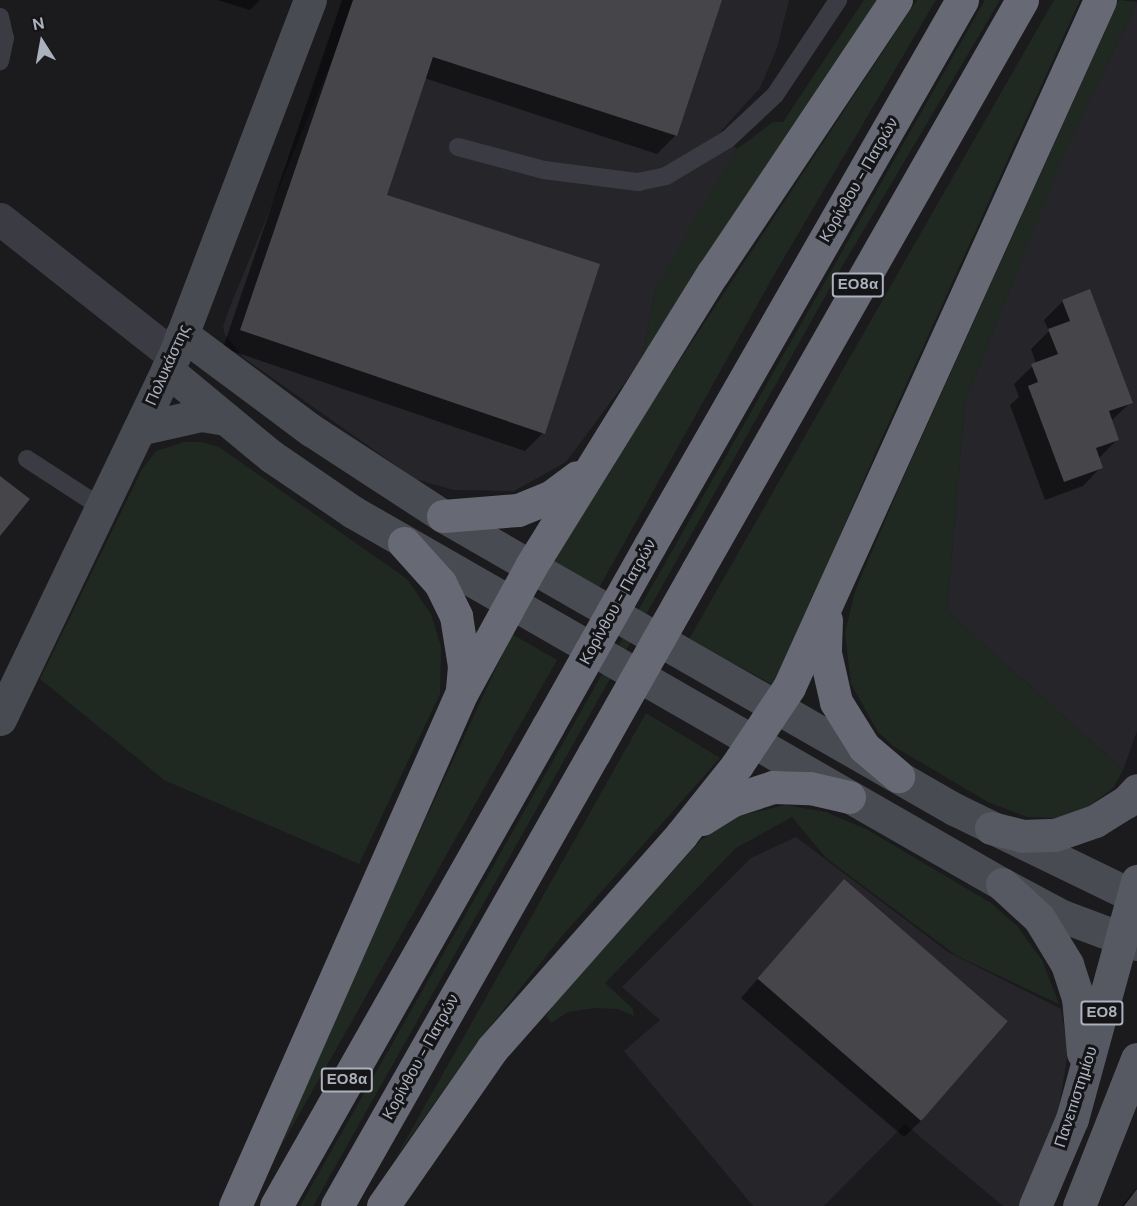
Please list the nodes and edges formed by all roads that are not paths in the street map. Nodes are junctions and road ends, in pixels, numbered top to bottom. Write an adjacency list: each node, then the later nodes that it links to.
1 (310, 0): 11 (street, Πολυκάστης)
2 (838, 0): 9 (lane)
3 (896, 0): 14 (highway)
4 (962, 0): 38 (highway, Κορίνθου - Πατρών / ΕΟ8α, bridge)
5 (1022, 0): 39 (highway, Κορίνθου - Πατρών / ΕΟ8α, bridge)
6 (1100, 0): 20 (highway)
7 (0, 17): 8 (lane)
8 (0, 61)
9 (458, 147)
10 (0, 219): 11 (street)
11 (174, 353): 12 (street); 13 (street, Πολυκάστης); 17 (street)
12 (226, 418): 13 (street); 18 (street)
13 (139, 429): 16 (street, Πολυκάστης)
14 (599, 454): 17 (highway); 19 (highway)
15 (27, 459): 16 (lane)
16 (101, 507): 24 (street, Πολυκάστης)
17 (443, 516): 19 (street)
18 (404, 543): 21 (street); 22 (highway)
19 (531, 566): 21 (highway); 23 (street)
20 (831, 601): 23 (highway); 26 (highway)
21 (511, 602): 22 (highway); 25 (street)
22 (461, 694): 37 (highway)
23 (777, 706): 25 (highway); 26 (street)
24 (0, 719)
25 (754, 740): 28 (street); 30 (highway)
26 (898, 776): 29 (street)
27 (1137, 790): 29 (main road)
28 (849, 797): 30 (highway); 31 (street)
29 (991, 828): 32 (street)
30 (681, 835): 40 (highway)
31 (1002, 884): 33 (street); 35 (main road)
32 (1136, 892): 33 (main road, Πανεπιστημίου / ΕΟ8)
33 (1130, 942): 35 (main road, Πανεπιστημίου / ΕΟ8)
34 (1137, 1059): 36 (main road)
35 (1082, 1087): 41 (main road, Πανεπιστημίου / ΕΟ8)
36 (1087, 1200)
37 (235, 1206)
38 (276, 1206)
39 (337, 1206)
40 (383, 1206)
41 (1035, 1206)

